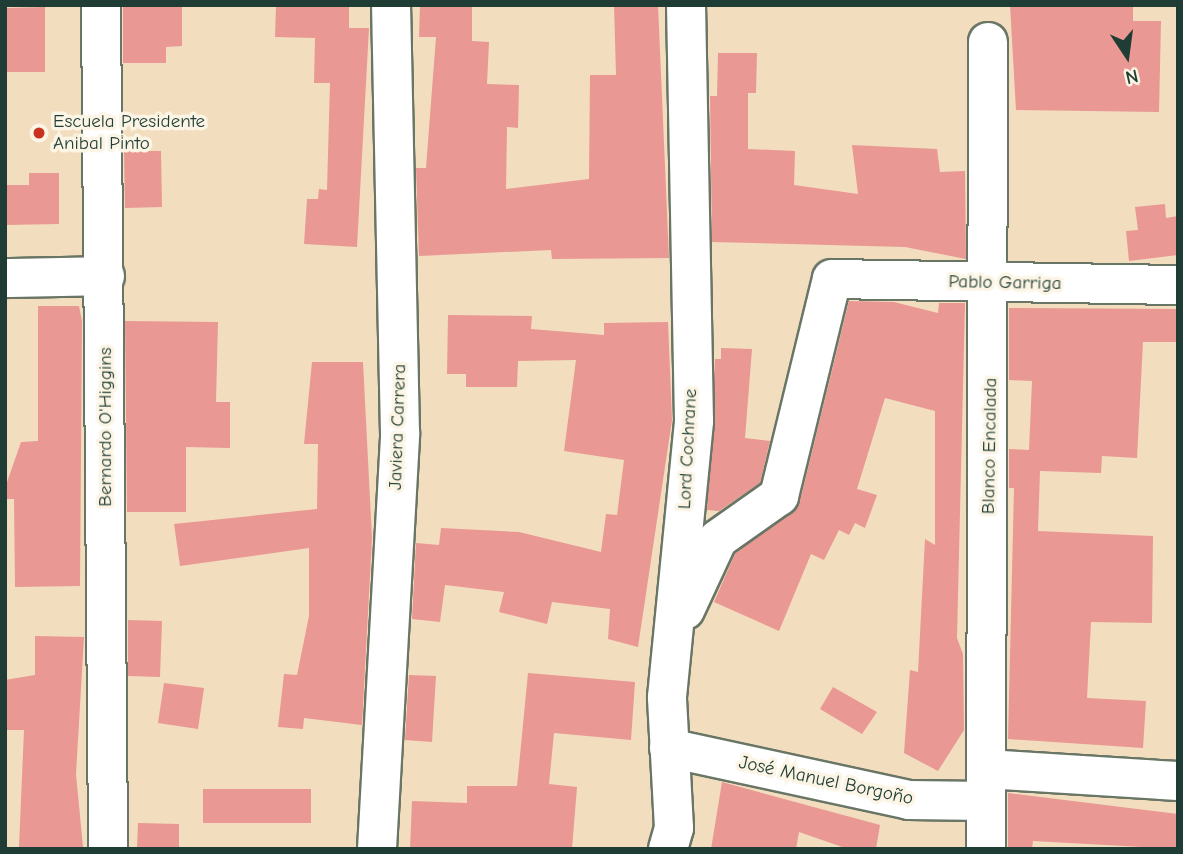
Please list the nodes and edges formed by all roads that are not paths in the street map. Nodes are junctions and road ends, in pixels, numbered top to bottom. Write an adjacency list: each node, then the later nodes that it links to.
1 (101, 5): 5 (street, Bernardo O'Higgins)
2 (391, 5): 14 (street, Javiera Carrera)
3 (686, 5): 9 (street, Lord Cochrane)
4 (988, 43): 7 (street, Blanco Encalada)
5 (105, 276): 6 (street); 13 (street, Bernardo O'Higgins)
6 (5, 278)
7 (992, 283): 8 (street, Pablo Garriga); 9 (street, Pablo Garriga); 12 (street, Blanco Encalada)
8 (1178, 285)
9 (672, 637): 10 (street, Lord Cochrane)
10 (669, 748): 12 (street, José Manuel Borgoño); 15 (street, Lord Cochrane)
11 (1178, 781): 12 (street, José Manuel Borgoño)
12 (986, 785): 16 (street, Blanco Encalada)
13 (108, 849)
14 (377, 849)
15 (668, 849)
16 (986, 849)

